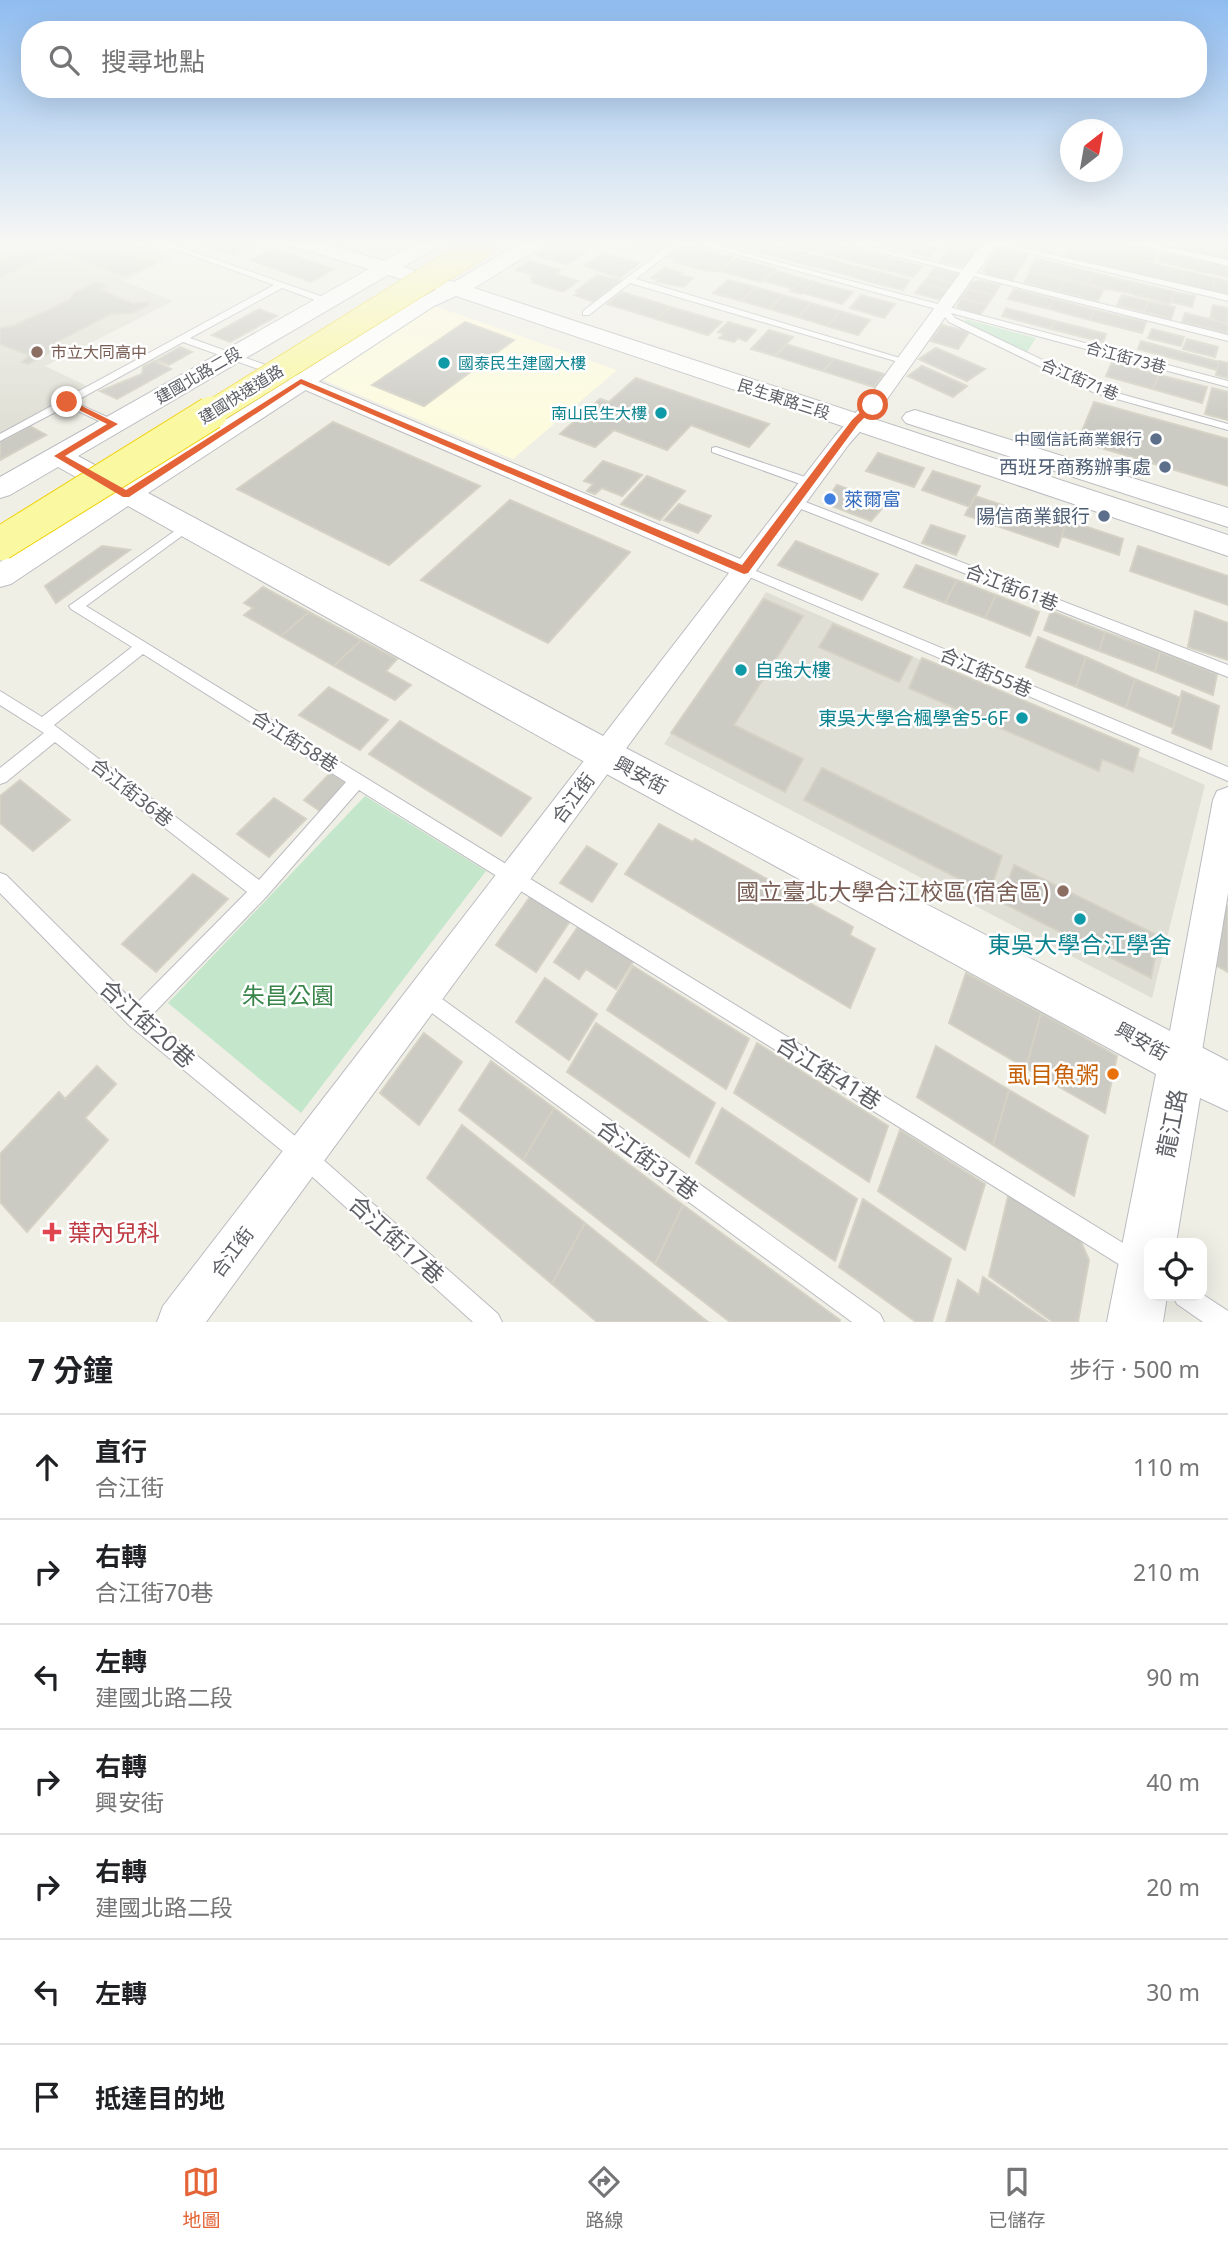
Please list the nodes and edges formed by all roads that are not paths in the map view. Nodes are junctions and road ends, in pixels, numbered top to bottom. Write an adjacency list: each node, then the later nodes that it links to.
1 (249, 303): 16 (lane)
2 (325, 303): 17 (street, 建國北路二段)
3 (372, 303): 32 (highway, 建國快速道路)
4 (380, 303): 34 (highway, 建國快速道路, bridge)
5 (412, 303): 19 (street)
6 (523, 303): 22 (street, 民生東路三段)
7 (553, 303): 14 (street, 民生東路三段)
8 (599, 303): 14 (lane)
9 (706, 303): 18 (lane)
10 (923, 303): 13 (lane, 合江街73巷)
11 (947, 303): 13 (street, 合江街)
12 (1087, 303): 15 (lane)
13 (943, 308): 18 (street, 合江街); 20 (lane, 合江街73巷); 24 (lane, 合江街71巷)
14 (586, 313): 22 (street, 民生東路三段)
15 (1228, 338)
16 (183, 339): 17 (lane); 21 (lane)
17 (229, 357): 19 (lane); 23 (street, 建國北路二段)
18 (905, 361): 22 (street, 合江街)
19 (301, 381): 30 (street); 36 (street)
20 (1228, 384)
21 (67, 402): 23 (lane); 25 (lane)
22 (864, 414): 29 (street, 合江街); 31 (street, 民生東路三段); 35 (street, 民生東路三段)
23 (114, 424): 27 (street, 建國北路二段)
24 (1228, 427)
25 (0, 438)
26 (716, 450): 29 (lane, 合江街61巷)
27 (58, 456): 28 (street, 建國北路二段); 30 (street, 興安街)
28 (0, 489)
29 (802, 492): 36 (street, 合江街); 39 (lane, 合江街61巷)
30 (126, 494): 33 (street, 興安街); 37 (street)
31 (1228, 518)
32 (0, 520)
33 (186, 527): 38 (lane, 合江街58巷); 42 (street, 興安街)
34 (0, 544)
35 (1228, 546)
36 (744, 570): 42 (street, 合江街); 43 (lane, 合江街55巷)
37 (0, 576)
38 (142, 647): 41 (lane); 45 (lane, 合江街58巷)
39 (1228, 671)
40 (0, 697): 41 (lane, 合江街36巷)
41 (49, 729): 44 (lane); 49 (lane, 合江街36巷)
42 (605, 755): 47 (street, 合江街); 53 (street, 興安街)
43 (1228, 774)
44 (0, 777)
45 (358, 780): 47 (lane, 合江街58巷); 49 (lane)
46 (1228, 800): 50 (street, 龍江路)
47 (514, 876): 51 (street, 合江街); 57 (lane, 合江街41巷)
48 (0, 881): 52 (lane, 合江街20巷)
49 (260, 891): 52 (lane)
50 (1221, 894): 53 (street, 龍江路)
51 (424, 995): 55 (street, 合江街); 62 (lane, 合江街31巷)
52 (136, 1018): 55 (lane, 合江街20巷)
53 (1182, 1063): 54 (street, 興安街); 56 (street, 龍江路)
54 (1228, 1087)
55 (304, 1156): 60 (street, 合江街); 61 (lane, 合江街17巷)
56 (1152, 1238)
57 (1144, 1268)
58 (1144, 1283): 63 (street, 龍江路)
59 (1192, 1301): 64 (lane)
60 (179, 1322)
61 (490, 1322)
62 (872, 1322)
63 (1135, 1322)
64 (1224, 1322)

